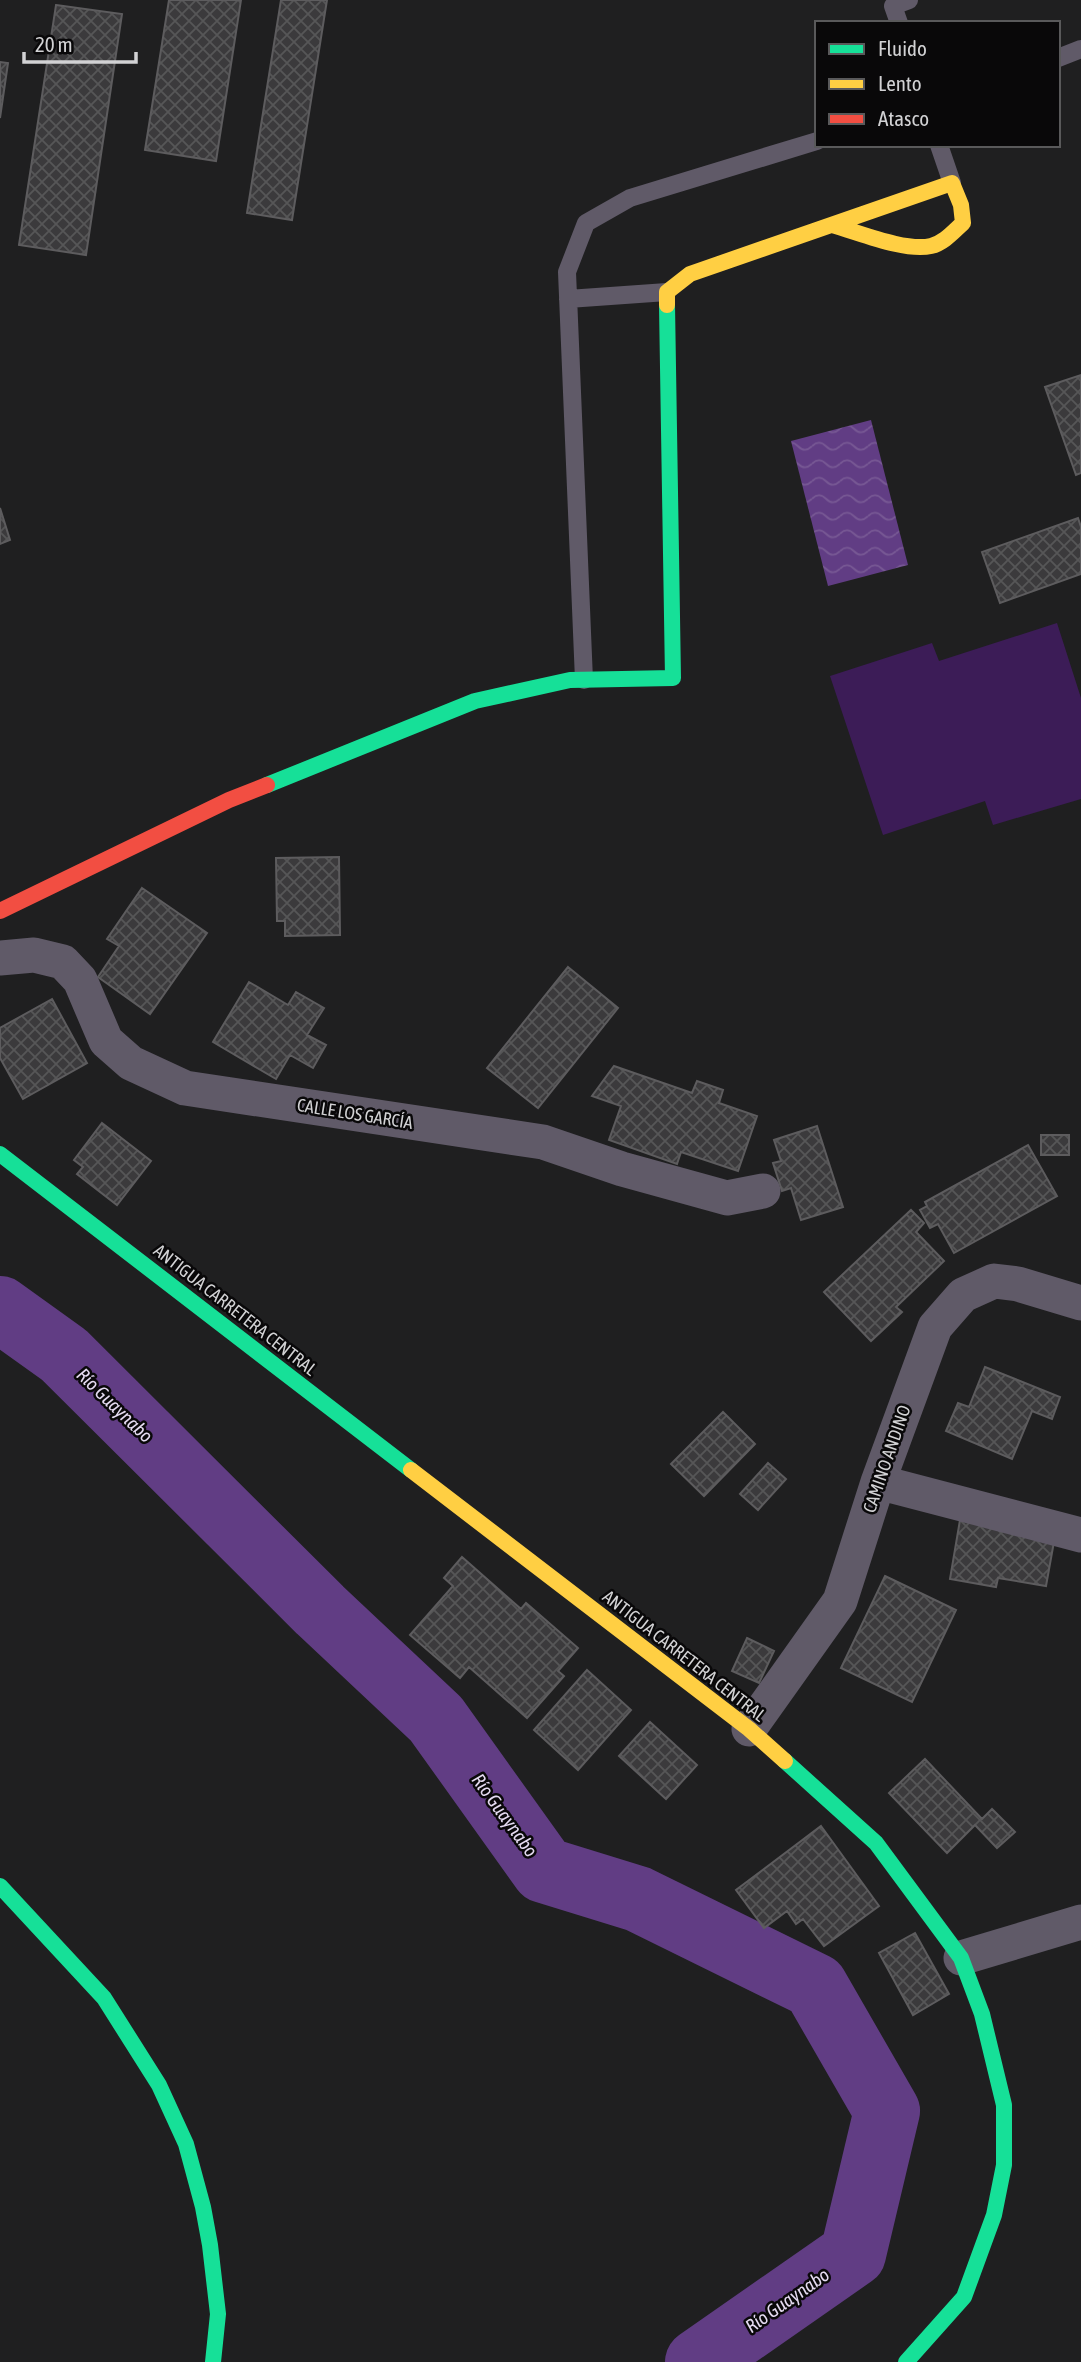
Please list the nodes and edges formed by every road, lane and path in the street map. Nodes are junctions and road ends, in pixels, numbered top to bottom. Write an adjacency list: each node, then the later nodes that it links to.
1 (909, 0): 2 (lane)
2 (897, 21)
3 (1081, 49): 4 (lane)
4 (1060, 57)
5 (815, 142): 10 (lane)
6 (940, 147): 7 (lane)
7 (952, 183): 8 (main road); 8 (main road)
8 (832, 225): 9 (main road)
9 (667, 292): 10 (lane); 11 (main road)
10 (568, 299): 11 (lane)
11 (584, 680): 12 (main road)
12 (0, 911)
13 (0, 958): 15 (street, CALLE LOS GARCÍA)
14 (0, 1154): 19 (main road, ANTIGUA CARRETERA CENTRAL)
15 (763, 1191)
16 (1081, 1303): 17 (street, CAMINO ANDINO)
17 (878, 1482): 18 (street); 19 (street, CAMINO ANDINO)
18 (1081, 1535)
19 (749, 1729): 22 (main road, ANTIGUA CARRETERA CENTRAL)
20 (0, 1886): 23 (main road)
21 (1081, 1922): 22 (street)
22 (961, 1958): 24 (main road, ANTIGUA CARRETERA CENTRAL)
23 (214, 2362)
24 (906, 2362)

